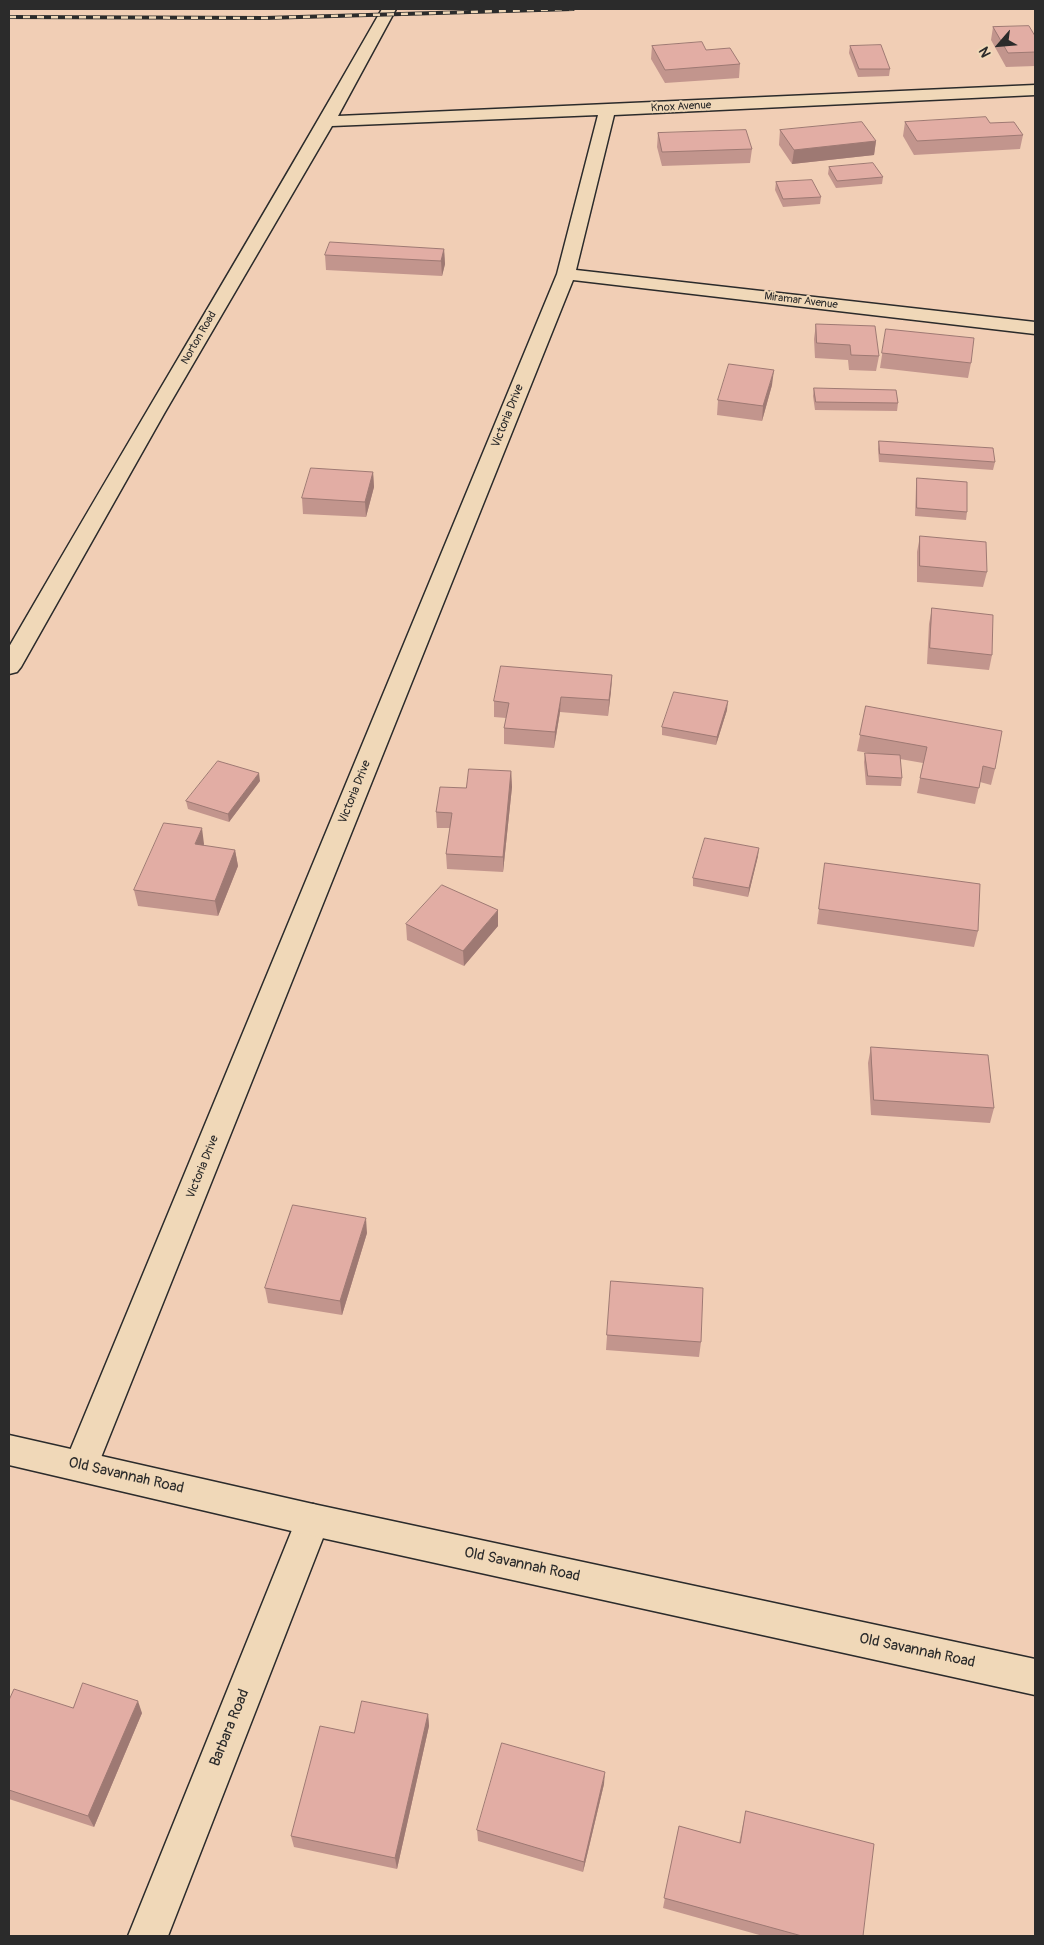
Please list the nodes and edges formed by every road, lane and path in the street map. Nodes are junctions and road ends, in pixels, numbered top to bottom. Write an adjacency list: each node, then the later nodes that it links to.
1 (389, 9): 4 (street, Norton Road)
2 (1035, 90): 3 (street, Knox Avenue)
3 (607, 110): 4 (street, Knox Avenue); 5 (street, Victoria Drive)
4 (326, 121): 7 (street, Norton Road)
5 (566, 274): 6 (street, Miramar Avenue); 9 (street, Victoria Drive)
6 (1035, 328)
7 (9, 667)
8 (9, 1450): 9 (street, Old Savannah Road)
9 (81, 1466): 10 (street, Old Savannah Road)
10 (313, 1520): 11 (street, Old Savannah Road); 12 (street, Barbara Road)
11 (1035, 1677)
12 (148, 1936)

